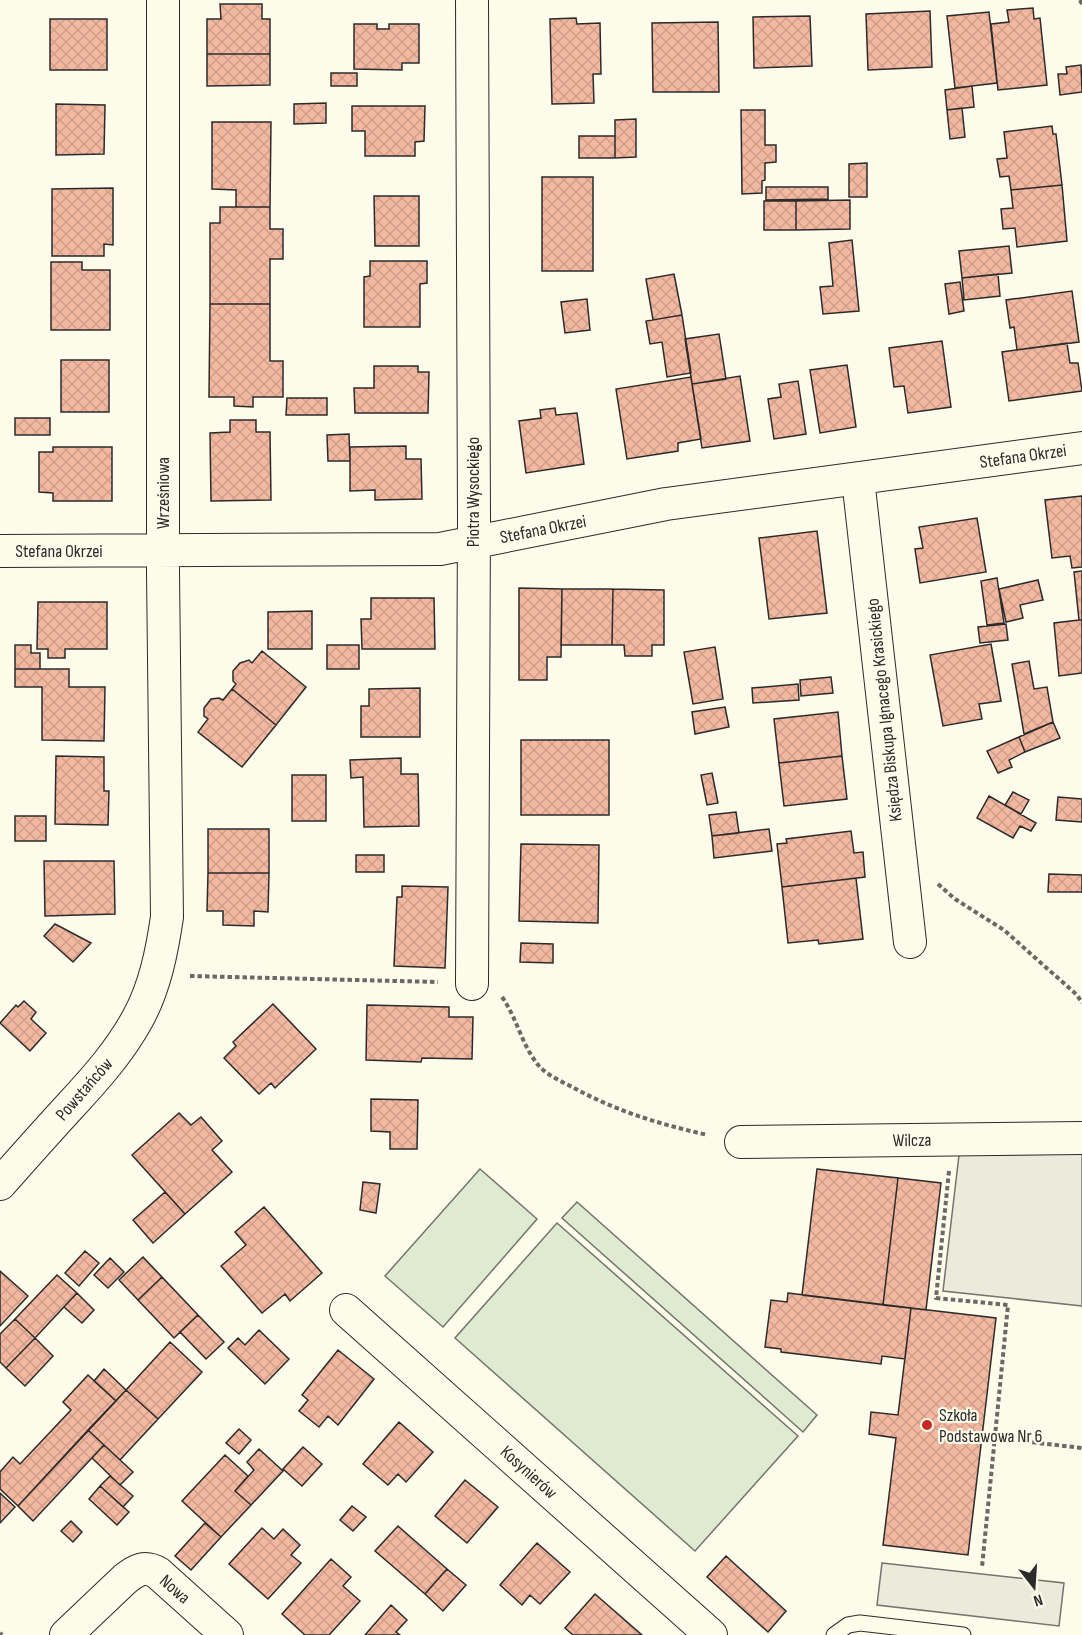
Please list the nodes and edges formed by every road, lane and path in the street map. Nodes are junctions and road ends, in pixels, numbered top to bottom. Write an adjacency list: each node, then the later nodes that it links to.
1 (163, 0): 6 (street, Wrześniowa)
2 (472, 0): 5 (street, Piotra Wysockiego)
3 (1082, 448): 4 (street, Stefana Okrzei)
4 (858, 479): 5 (street, Stefana Okrzei); 9 (street, Księdza Biskupa Ignacego Krasickiego)
5 (474, 543): 6 (street, Stefana Okrzei); 12 (street, Piotra Wysockiego)
6 (163, 550): 7 (street, Stefana Okrzei); 11 (street, Wrześniowa)
7 (0, 551)
8 (937, 884): 13 (path)
9 (909, 942)
10 (188, 976): 12 (path)
11 (152, 984): 17 (street, Powstańców)
12 (472, 984): 15 (path)
13 (1082, 1004)
14 (1082, 1138): 15 (street, Wilcza)
15 (741, 1142)
16 (949, 1166): 19 (path)
17 (0, 1184)
18 (346, 1310): 24 (street, Kosynierów)
19 (995, 1438): 20 (path); 21 (path)
20 (1082, 1448)
21 (982, 1567)
22 (66, 1635): 23 (street, Nowa)
23 (227, 1635)
24 (711, 1635)
25 (834, 1635): 26 (lane)
26 (963, 1635)

